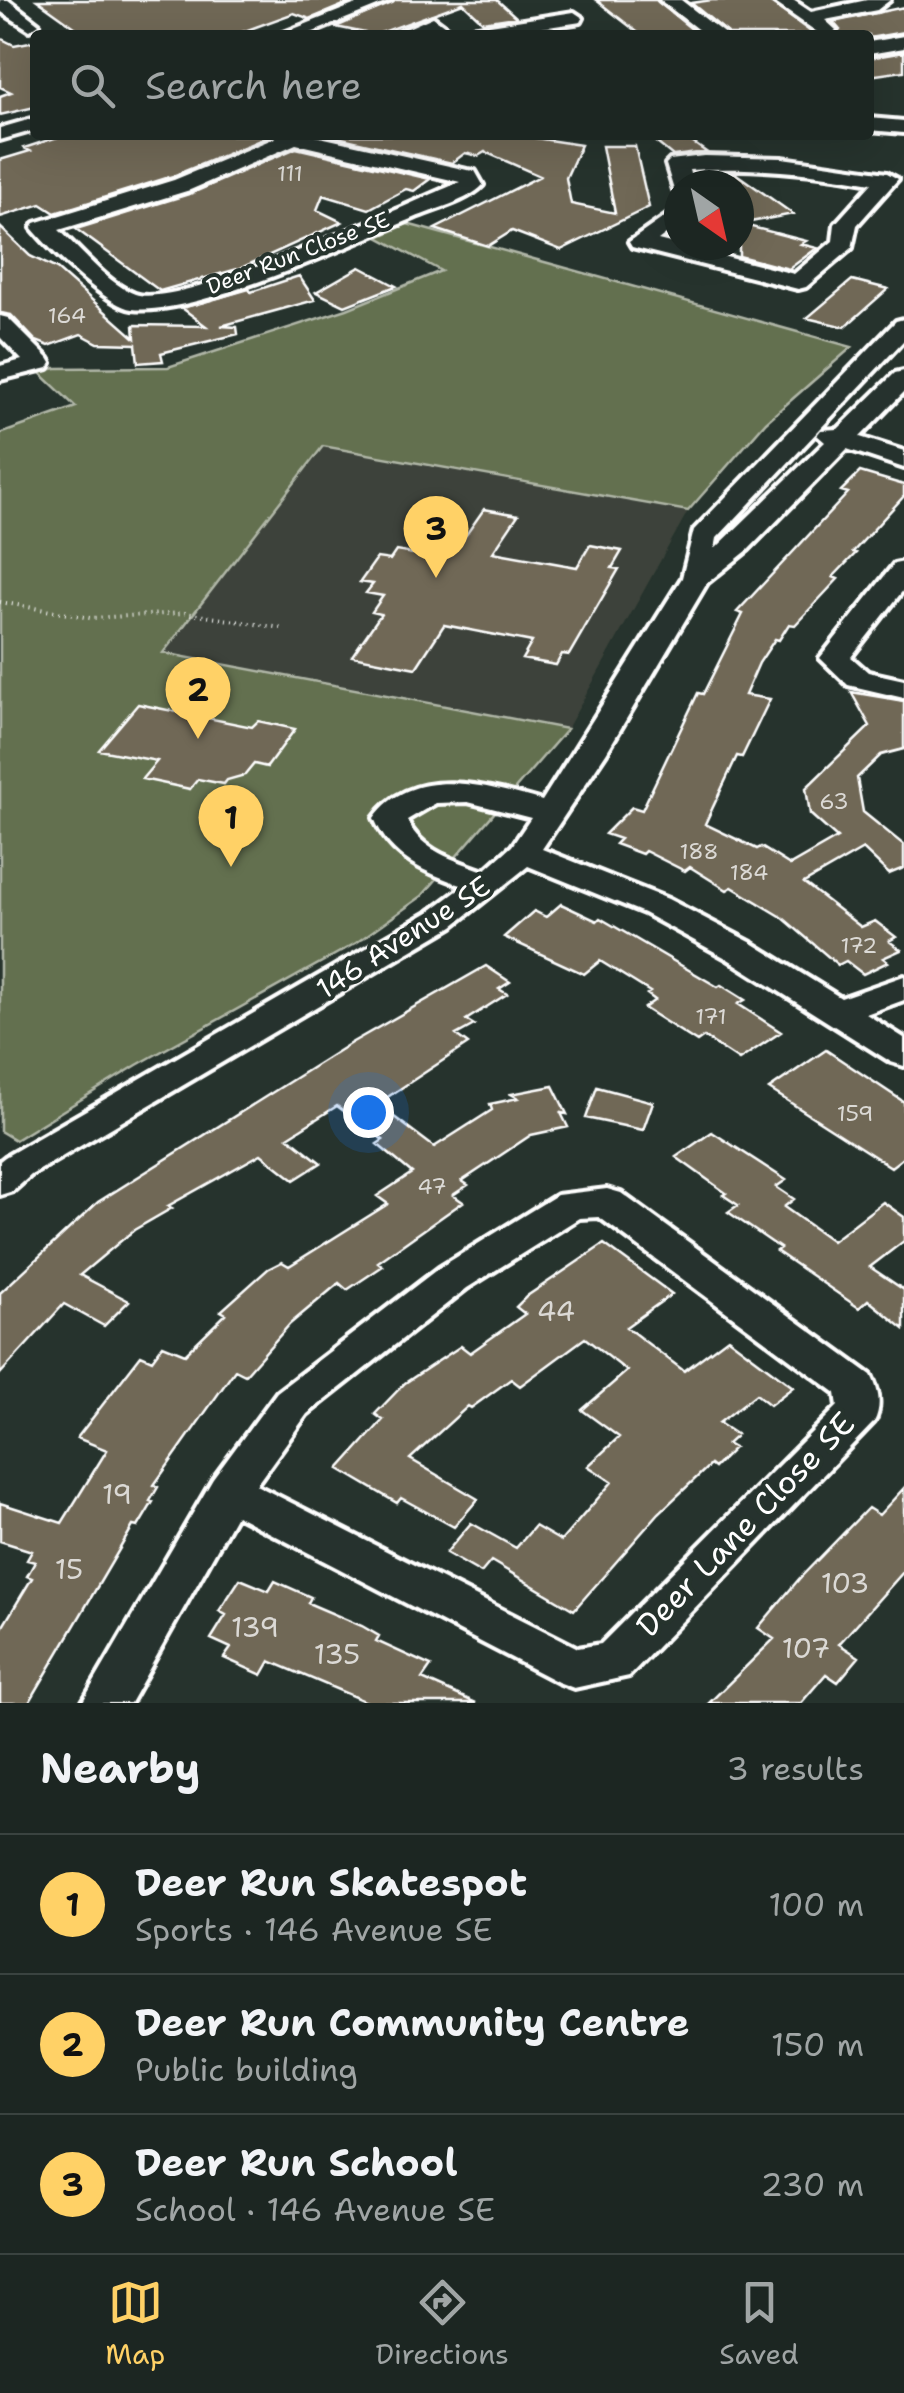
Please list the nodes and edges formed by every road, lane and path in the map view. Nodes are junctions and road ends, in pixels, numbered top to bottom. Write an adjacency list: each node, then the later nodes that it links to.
1 (383, 0): 10 (street)
2 (550, 0): 8 (street)
3 (669, 0): 15 (street)
4 (780, 0): 7 (street)
5 (881, 0): 7 (street)
6 (0, 3): 9 (street)
7 (808, 18): 16 (street)
8 (579, 22): 13 (street); 14 (street)
9 (30, 24)
10 (304, 30)
11 (414, 30): 12 (street)
12 (441, 30)
13 (504, 30)
14 (544, 30)
15 (710, 30)
16 (828, 30)
17 (904, 42): 18 (street)
18 (874, 47)
19 (874, 124): 21 (street)
20 (30, 125): 22 (street)
21 (903, 127)
22 (0, 134)
23 (281, 140): 24 (street, Deer Run Close SE)
24 (302, 140)
25 (746, 140): 26 (street)
26 (737, 159): 27 (street); 30 (street)
27 (678, 170)
28 (664, 225): 29 (street)
29 (664, 248)
30 (711, 260)
31 (0, 324): 33 (street)
32 (904, 326): 35 (street, 146 Avenue SE)
33 (0, 373)
34 (904, 378): 36 (street, 146 Avenue SE)
35 (806, 429): 36 (street); 39 (street, 146 Avenue SE)
36 (846, 438): 37 (street); 39 (street, 146 Avenue SE)
37 (904, 460)
38 (904, 570): 42 (street)
39 (696, 578): 43 (street, 146 Avenue SE)
40 (0, 602): 41 (path)
41 (281, 628)
42 (904, 689)
43 (551, 814): 44 (street, 146 Avenue SE); 45 (street)
44 (523, 853): 45 (street, 146 Avenue SE); 47 (street)
45 (489, 884): 49 (street, 146 Avenue SE)
46 (904, 987): 47 (street)
47 (838, 1012): 48 (street)
48 (904, 1054)
49 (0, 1182)
50 (228, 1491): 50 (street, Deer Lane Close SE); 51 (street, Deer Lane Close SE)
51 (105, 1703)

